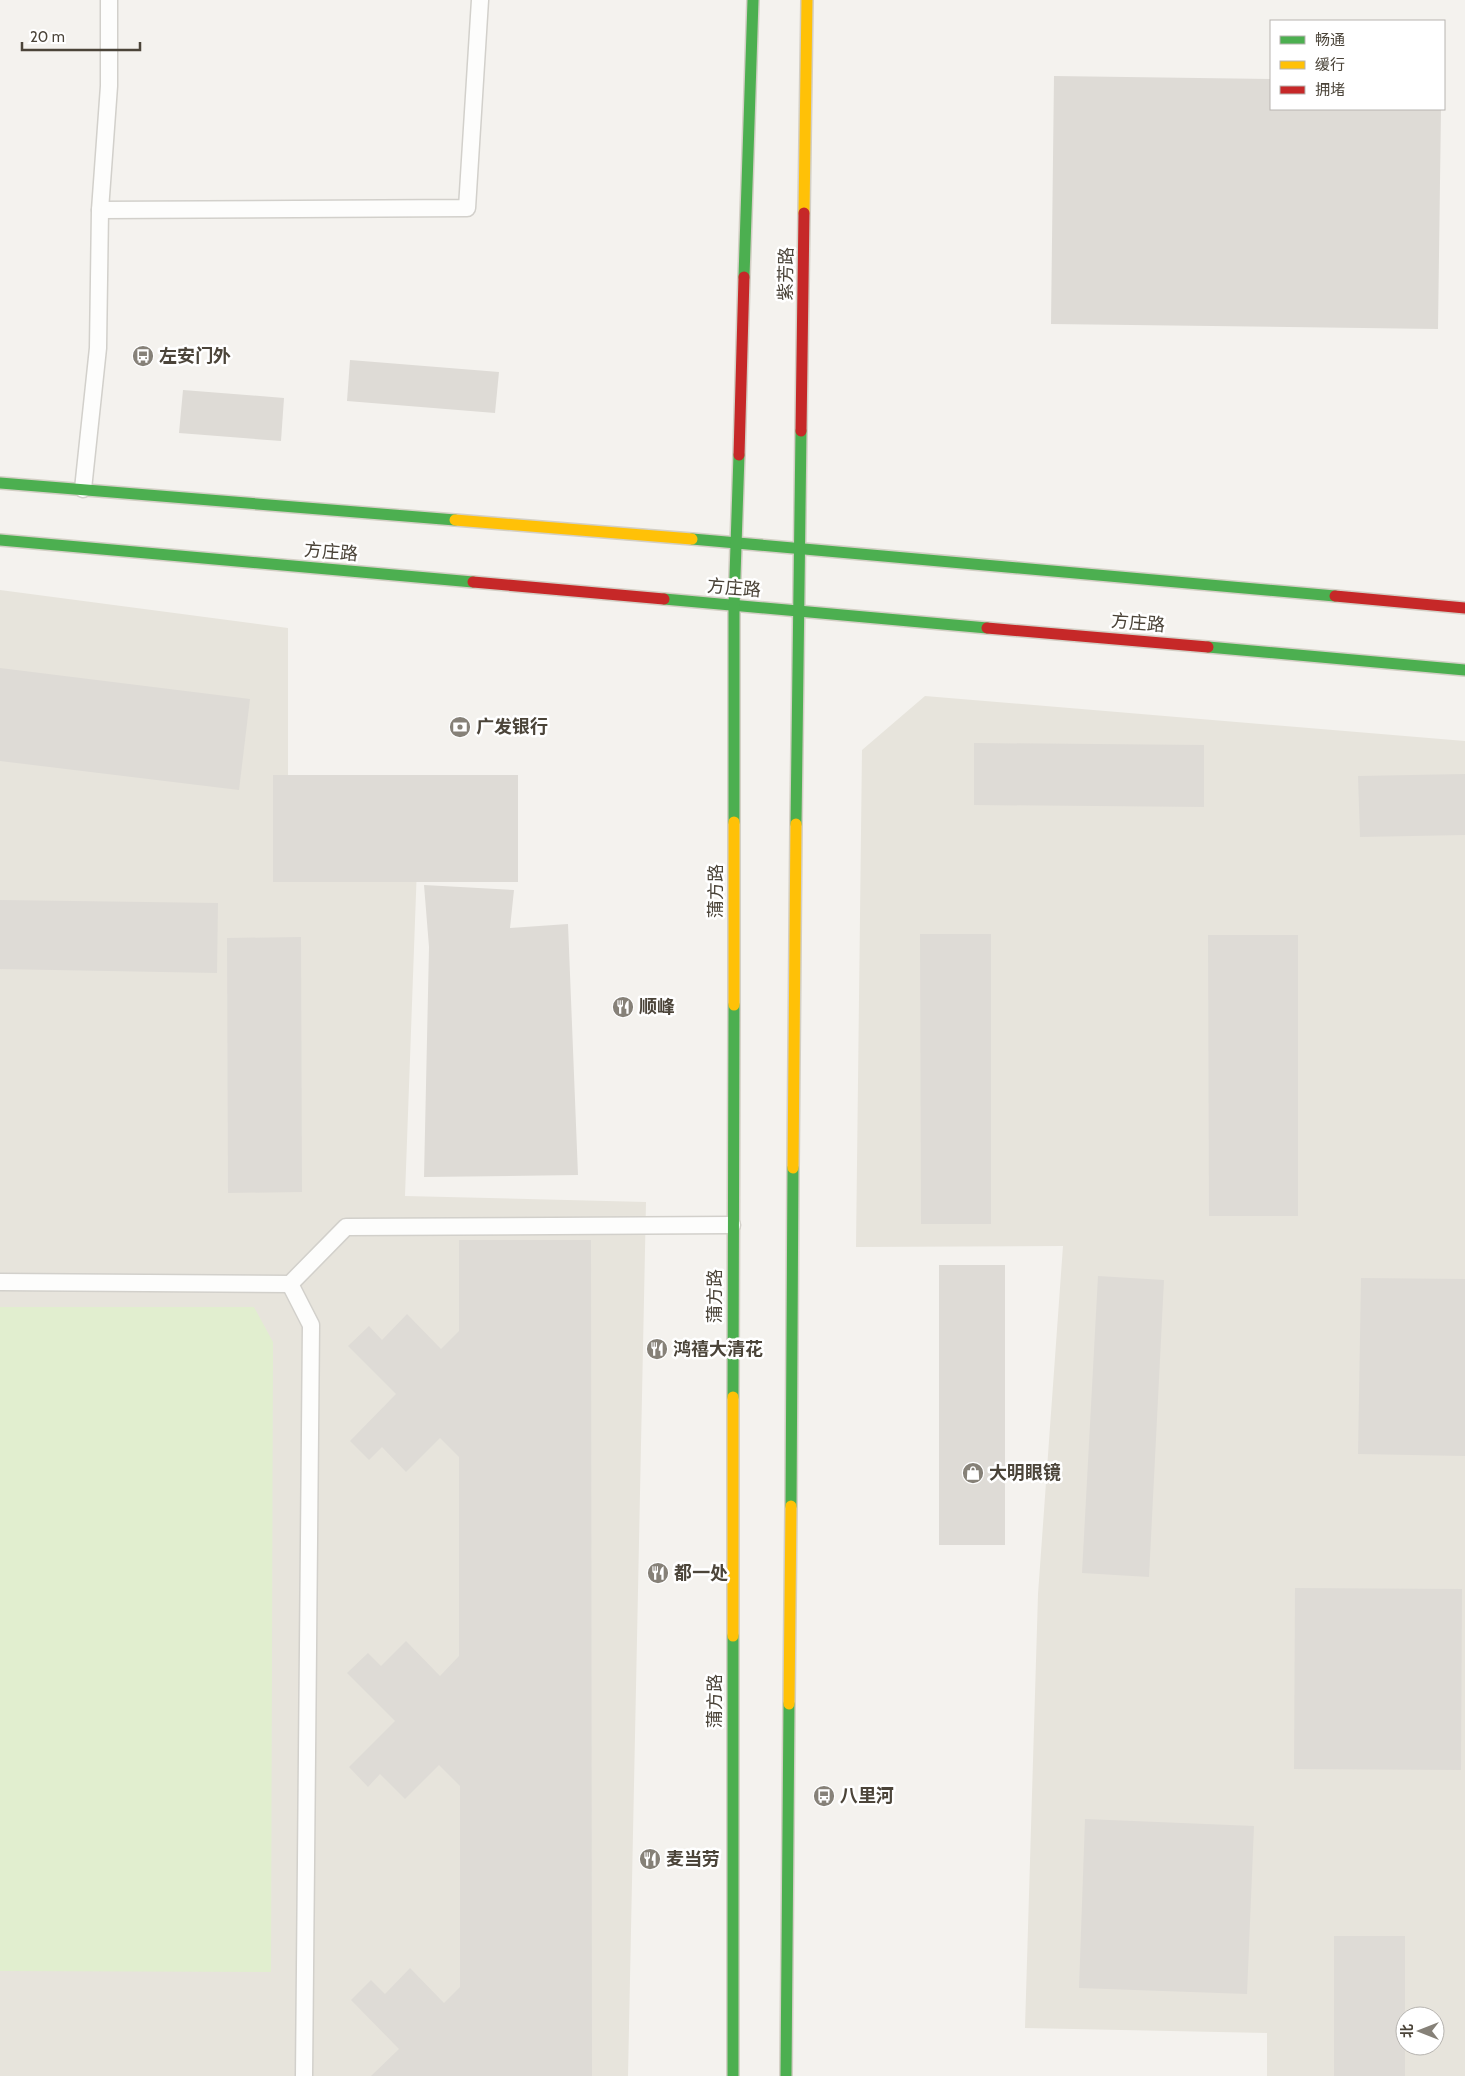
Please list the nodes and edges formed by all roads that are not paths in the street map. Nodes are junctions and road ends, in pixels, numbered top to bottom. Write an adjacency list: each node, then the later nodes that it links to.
1 (109, 0): 5 (lane)
2 (480, 0): 5 (lane)
3 (754, 0): 9 (street)
4 (807, 0): 10 (street, 紫芳路)
5 (100, 210): 7 (lane)
6 (0, 483): 7 (street)
7 (83, 489): 9 (street)
8 (0, 540): 11 (street, 方庄路)
9 (736, 543): 10 (street); 11 (street, 蒲方路)
10 (800, 549): 12 (street); 13 (street, 紫芳路)
11 (734, 606): 13 (street, 方庄路); 15 (street, 蒲方路)
12 (1465, 608)
13 (798, 610): 14 (street, 方庄路); 20 (street)
14 (1465, 670)
15 (732, 1225): 17 (lane); 19 (street, 蒲方路)
16 (0, 1282): 17 (lane)
17 (290, 1284): 18 (lane)
18 (304, 2076)
19 (733, 2076)
20 (786, 2076)

